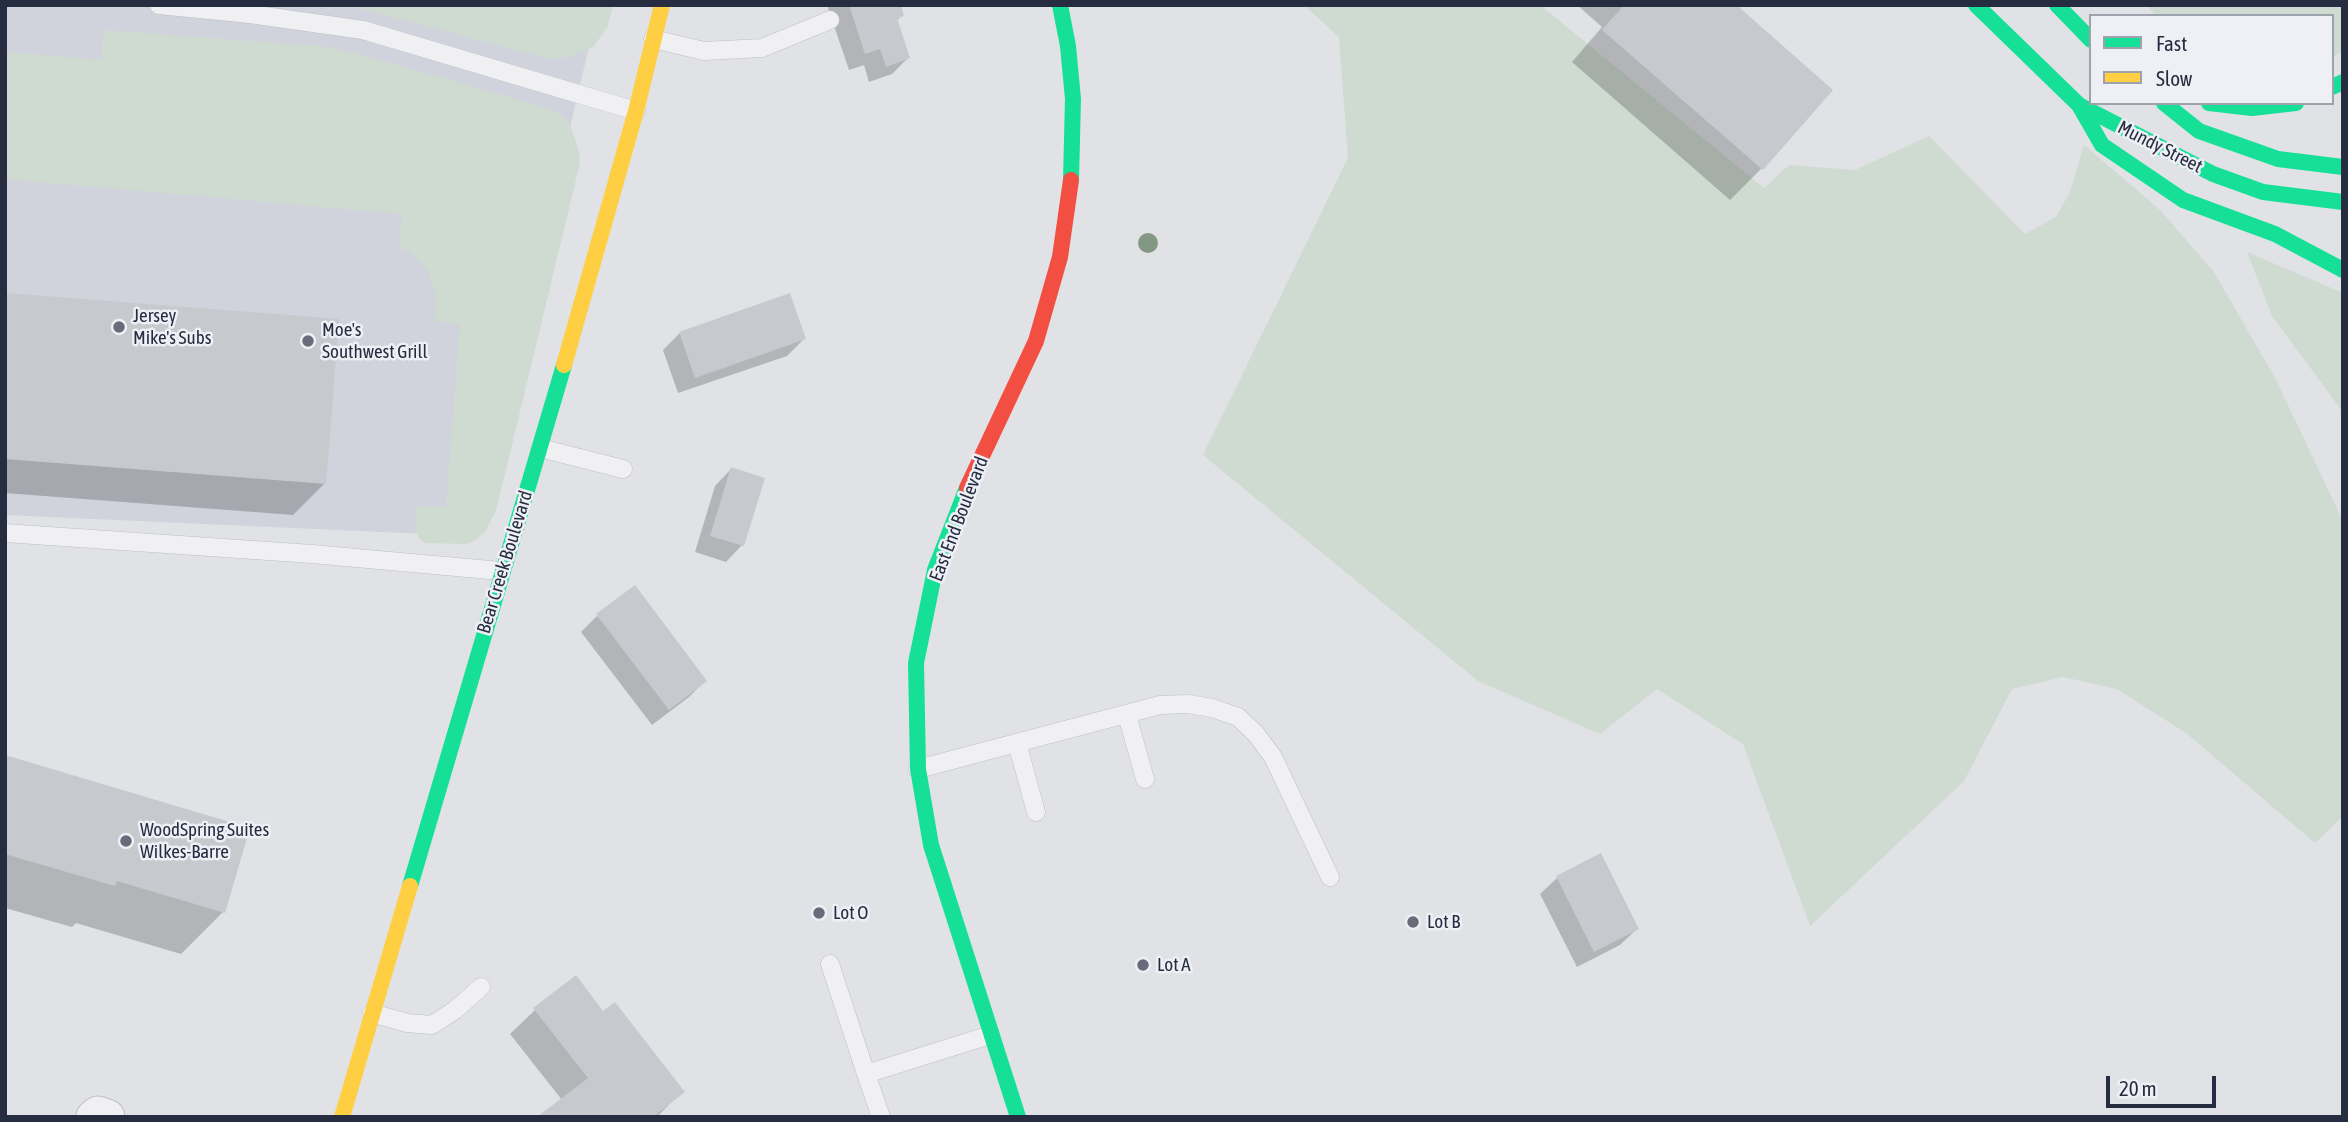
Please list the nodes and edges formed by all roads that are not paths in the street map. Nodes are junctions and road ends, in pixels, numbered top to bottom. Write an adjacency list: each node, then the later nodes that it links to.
1 (159, 5): 6 (lane)
2 (662, 5): 9 (street, Bear Creek Boulevard)
3 (1060, 5): 24 (street, East End Boulevard)
4 (1976, 5): 10 (street, Mundy Street)
5 (2057, 5): 8 (street)
6 (248, 10): 14 (lane)
7 (830, 20): 9 (lane)
8 (2089, 38)
9 (653, 39): 14 (street, Bear Creek Boulevard)
10 (2079, 105): 16 (street, Mundy Street); 17 (street)
11 (2166, 105): 15 (street, Mundy Street)
12 (2226, 105): 13 (street)
13 (2278, 105)
14 (636, 111): 18 (street, Bear Creek Boulevard)
15 (2343, 167)
16 (2343, 202)
17 (2343, 270)
18 (540, 448): 19 (lane); 21 (street, Bear Creek Boulevard)
19 (623, 469)
20 (5, 533): 21 (lane)
21 (502, 571): 30 (street, Bear Creek Boulevard)
22 (1127, 715): 23 (lane); 25 (lane); 27 (lane)
23 (1017, 743): 24 (lane); 26 (lane)
24 (918, 769): 31 (street, East End Boulevard)
25 (1146, 779)
26 (1036, 812)
27 (1330, 877)
28 (830, 964): 32 (lane)
29 (481, 987): 30 (lane)
30 (372, 1013): 35 (street, Bear Creek Boulevard)
31 (990, 1035): 32 (lane); 37 (street, East End Boulevard)
32 (866, 1074): 36 (lane)
33 (94, 1117): 34 (street)
34 (107, 1117)
35 (342, 1117)
36 (881, 1117)
37 (1018, 1117)

